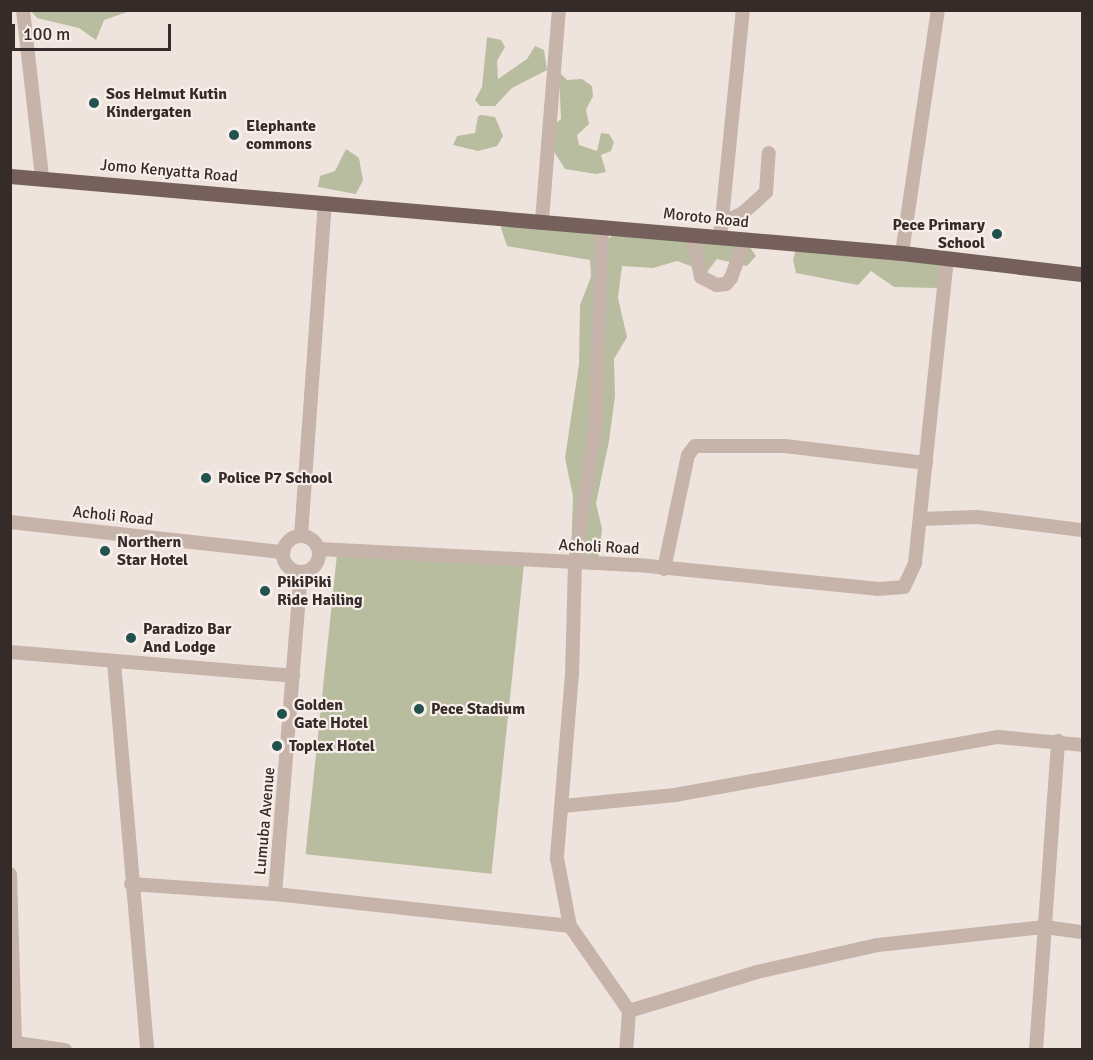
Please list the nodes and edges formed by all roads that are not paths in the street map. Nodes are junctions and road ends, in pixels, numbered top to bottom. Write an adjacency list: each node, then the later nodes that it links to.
1 (23, 10): 7 (street)
2 (559, 10): 9 (street)
3 (743, 10): 11 (street)
4 (938, 10): 14 (street)
5 (769, 153): 11 (street)
6 (10, 176): 7 (main road, Jomo Kenyatta Road)
7 (42, 178): 8 (main road, Jomo Kenyatta Road)
8 (325, 203): 9 (main road, Moroto Road); 21 (street)
9 (542, 220): 10 (main road, Moroto Road)
10 (602, 227): 12 (main road, Moroto Road); 24 (street)
11 (721, 231): 12 (main road, Moroto Road); 13 (main road, Moroto Road)
12 (692, 235): 13 (street)
13 (745, 240): 14 (main road, Moroto Road)
14 (902, 253): 15 (main road, Moroto Road)
15 (947, 260): 16 (main road, Moroto Road); 17 (street, Acholi Road)
16 (1083, 274)
17 (926, 463): 18 (street, Acholi Road); 25 (street)
18 (920, 519): 20 (street); 25 (street, Acholi Road)
19 (10, 522): 23 (street, Acholi Road)
20 (1083, 530)
21 (301, 536): 22 (street); 23 (street)
22 (319, 549): 24 (street, Acholi Road); 26 (street)
23 (283, 552): 26 (street)
24 (575, 562): 25 (street, Acholi Road); 32 (street)
25 (664, 569)
26 (301, 573): 29 (street)
27 (10, 652): 28 (street)
28 (114, 662): 29 (street); 34 (street)
29 (293, 676): 35 (street, Lumuba Avenue)
30 (1059, 741): 31 (street); 32 (street); 37 (street)
31 (1083, 745)
32 (563, 806): 36 (street)
33 (10, 874): 40 (street)
34 (131, 884): 35 (street, Lumuba Avenue); 42 (street)
35 (275, 894): 36 (street)
36 (570, 926): 39 (street)
37 (1045, 927): 38 (street); 39 (street); 44 (street)
38 (1083, 932)
39 (629, 1011): 43 (street)
40 (13, 1043): 41 (street)
41 (65, 1050)
42 (147, 1050)
43 (626, 1050)
44 (1036, 1050)

